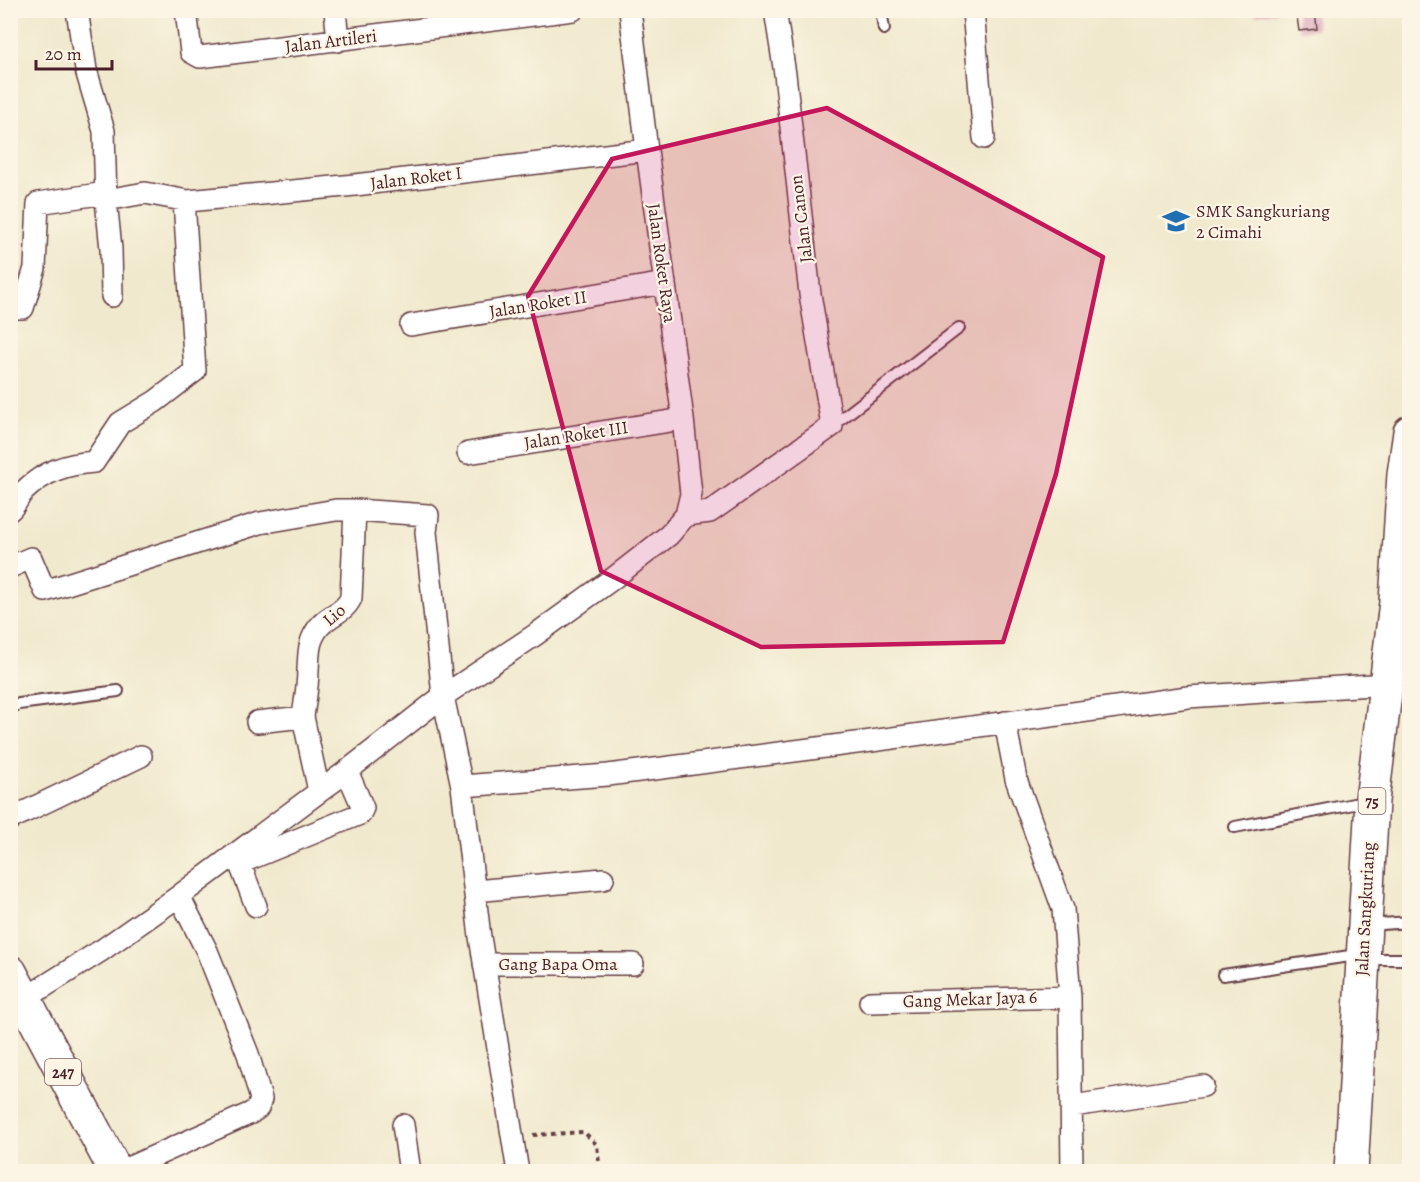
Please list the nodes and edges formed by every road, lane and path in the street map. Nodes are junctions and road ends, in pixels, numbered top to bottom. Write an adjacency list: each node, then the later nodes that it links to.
1 (78, 10): 14 (street)
2 (186, 10): 11 (street, Jalan Artileri)
3 (335, 10): 11 (street)
4 (573, 10): 9 (street, Jalan Artileri)
5 (630, 10): 13 (street, Jalan Roket Raya)
6 (776, 10): 22 (street, Jalan Canon)
7 (881, 10): 10 (lane)
8 (973, 10): 12 (street)
9 (478, 17): 11 (street, Jalan Artileri)
10 (884, 29)
11 (338, 40)
12 (984, 138)
13 (647, 150): 15 (street, Jalan Roket I); 16 (street, Jalan Roket Raya)
14 (106, 196): 15 (street, Jalan Roket I); 17 (street); 18 (street, Jalan Roket I)
15 (184, 201): 25 (street)
16 (665, 283): 19 (street, Jalan Roket II); 21 (street, Jalan Roket Raya)
17 (112, 296)
18 (10, 308)
19 (411, 325)
20 (959, 328): 22 (lane)
21 (683, 419): 24 (street, Jalan Roket III); 27 (street, Jalan Roket Raya)
22 (832, 426): 27 (street)
23 (1410, 432): 29 (main road, Jalan Sangkuriang / 75)
24 (468, 453)
25 (10, 510)
26 (355, 510): 28 (street); 32 (street); 34 (street, Lio)
27 (686, 515): 32 (street)
28 (10, 567)
29 (1403, 602): 30 (main road, Jalan Sangkuriang / 75)
30 (1387, 684): 36 (street); 41 (main road, Jalan Sangkuriang / 75)
31 (118, 691): 33 (lane)
32 (443, 696): 38 (street); 39 (street)
33 (10, 709)
34 (303, 717): 35 (street); 40 (street, Lio)
35 (257, 722)
36 (1005, 722): 39 (street); 56 (street)
37 (141, 756): 42 (street)
38 (347, 771): 40 (street); 44 (street)
39 (462, 786): 46 (street)
40 (319, 791): 44 (street)
41 (1372, 801): 43 (lane); 50 (main road, Jalan Sangkuriang / 75)
42 (10, 819)
43 (1234, 827)
44 (238, 859): 47 (street); 48 (street)
45 (603, 879): 46 (street)
46 (475, 891): 52 (street)
47 (179, 896): 58 (street); 63 (street)
48 (256, 906)
49 (1410, 922): 50 (lane)
50 (1363, 940): 51 (lane); 55 (lane); 68 (main road, Jalan Sangkuriang / 75)
51 (1410, 959)
52 (484, 964): 53 (street, Gang Bapa Oma); 62 (street)
53 (633, 964)
54 (10, 972): 58 (main road, 247)
55 (1222, 975)
56 (1070, 997): 57 (street, Gang Mekar Jaya 6); 60 (street)
57 (870, 1002)
58 (18, 1004): 63 (main road, 247)
59 (1203, 1086): 60 (street)
60 (1072, 1106): 67 (street)
61 (403, 1125): 64 (street)
62 (512, 1136): 65 (street); 66 (path)
63 (117, 1172)
64 (410, 1172)
65 (518, 1172)
66 (600, 1172)
67 (1072, 1172)
68 (1351, 1172)

